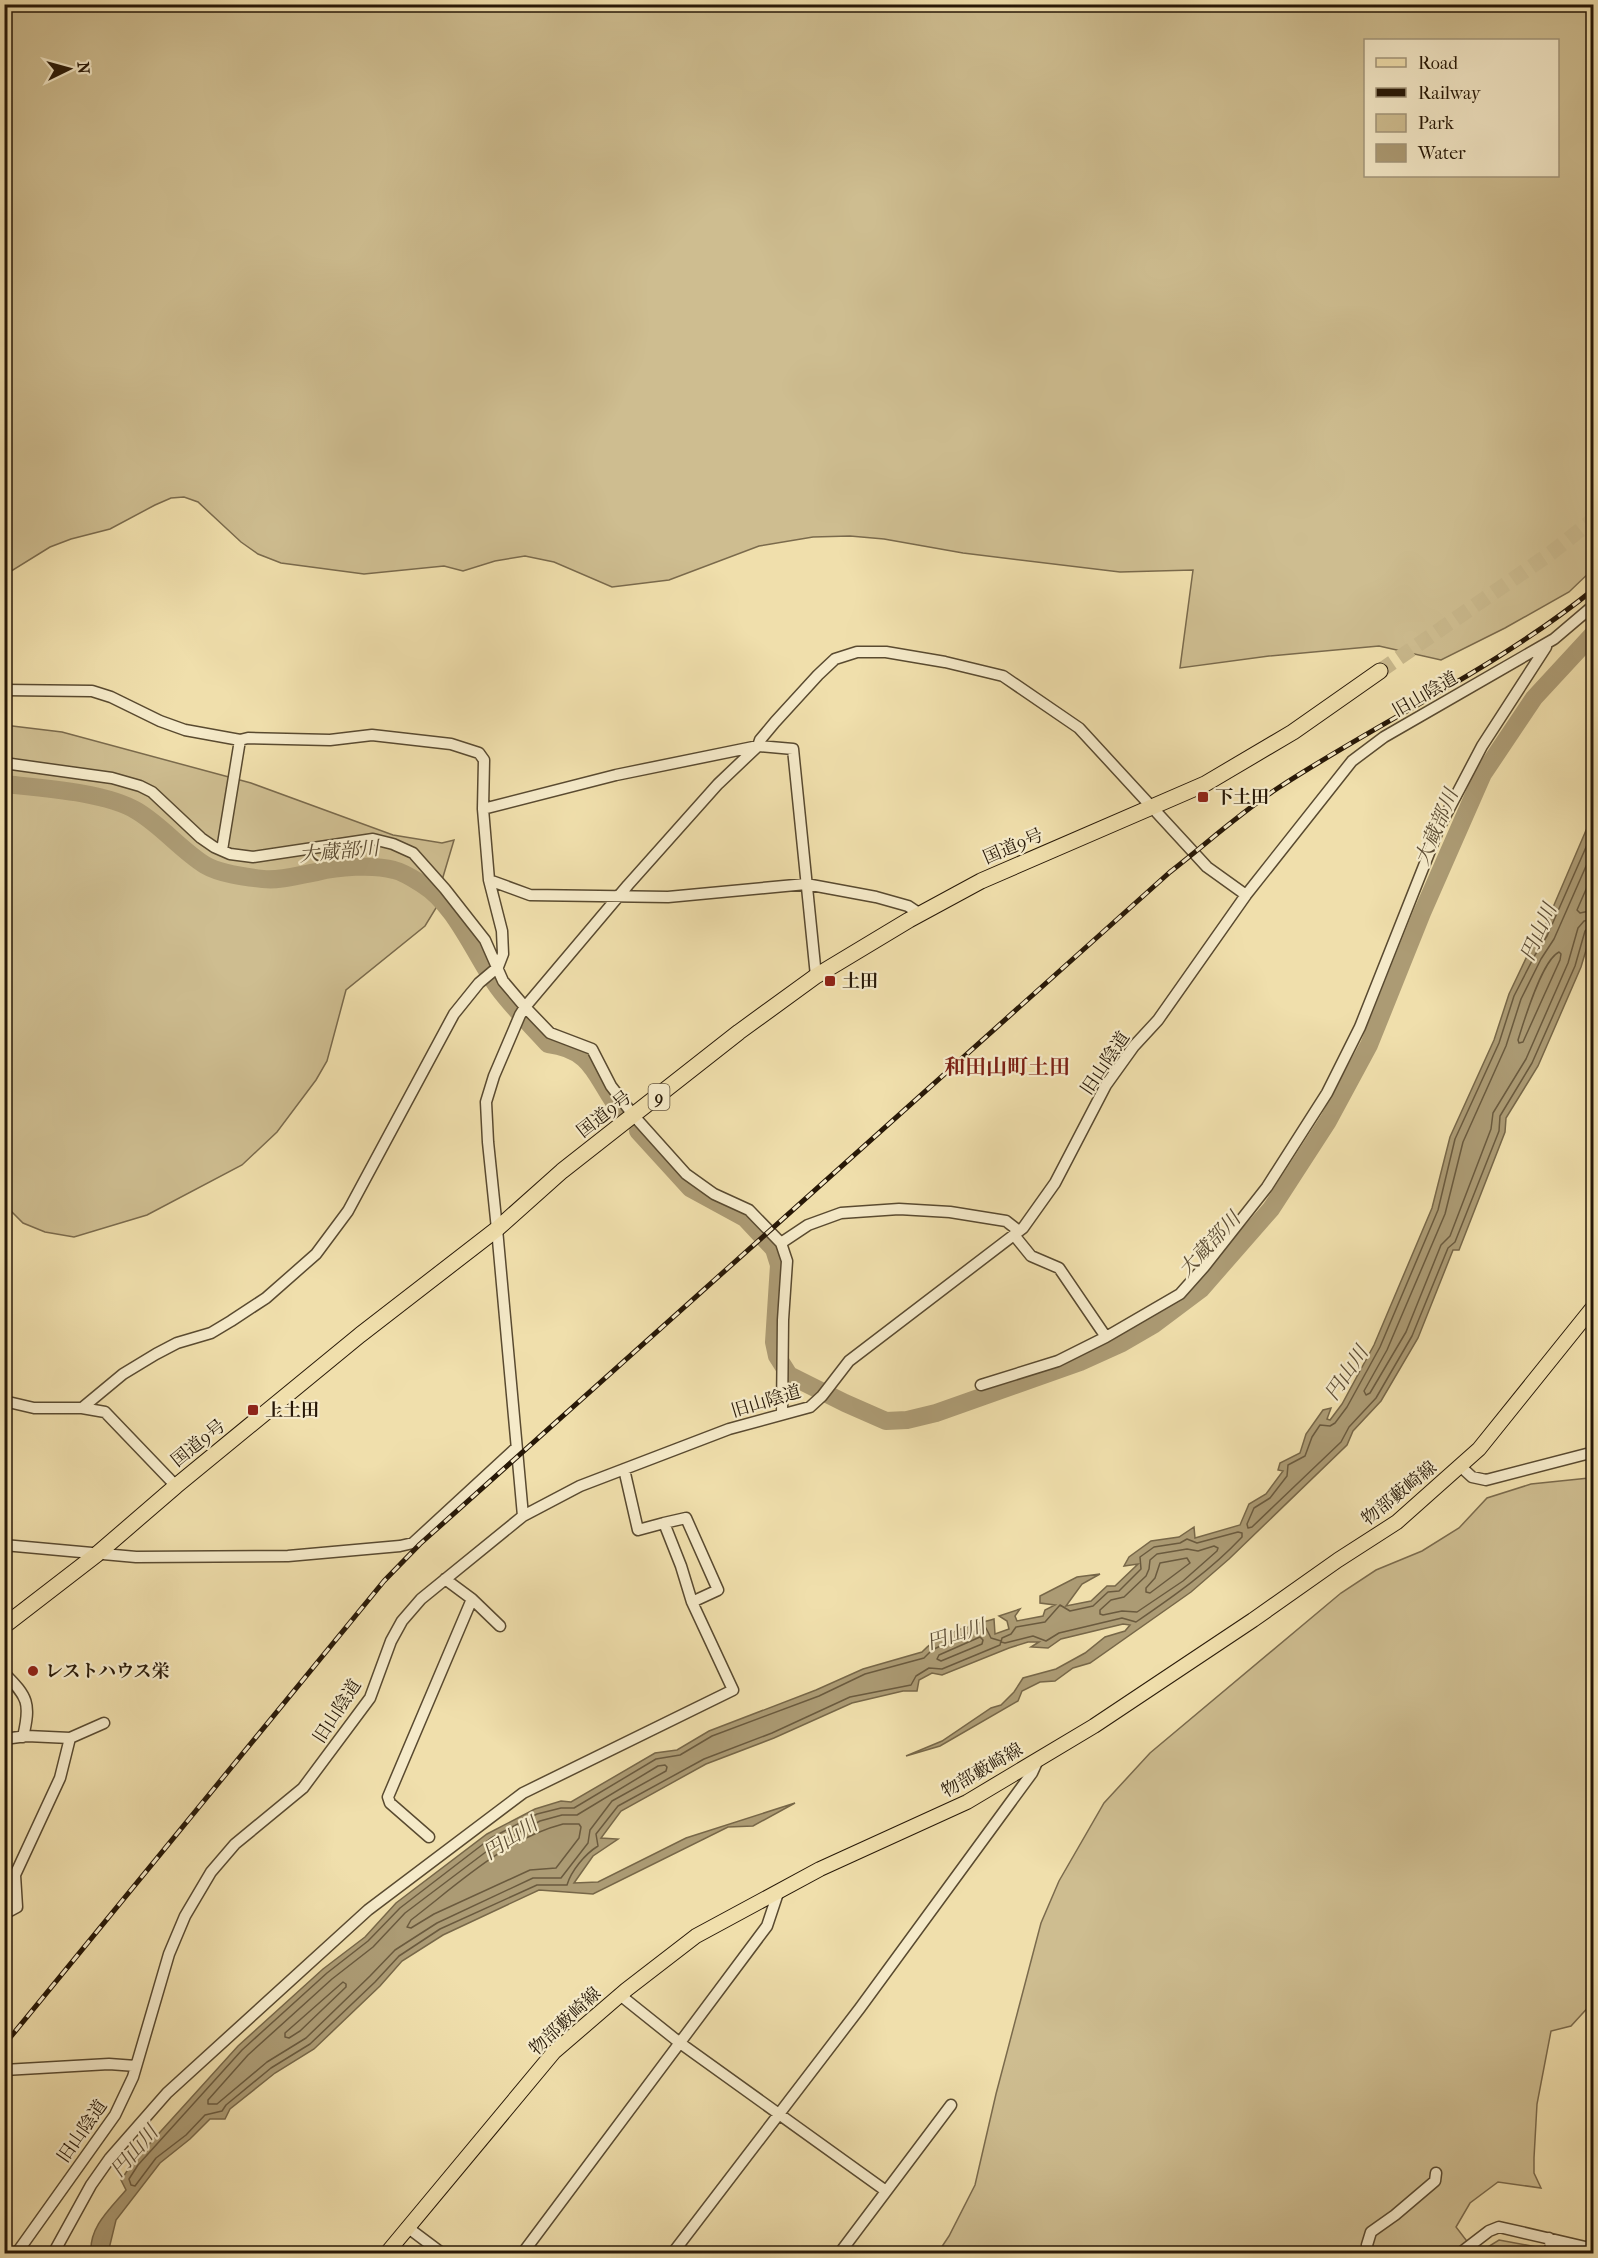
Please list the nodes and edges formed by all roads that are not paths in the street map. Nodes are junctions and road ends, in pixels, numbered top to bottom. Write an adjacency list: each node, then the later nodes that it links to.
1 (1593, 605): 2 (street, 旧山陰道)
2 (1548, 643): 14 (street, 旧山陰道); 24 (street)
3 (1380, 671): 9 (highway, 国道9号 / 9)
4 (4, 690): 5 (street)
5 (240, 740): 8 (street); 10 (street)
6 (758, 746): 8 (street); 9 (street); 12 (street); 13 (street)
7 (4, 763): 10 (street)
8 (483, 808): 11 (street)
9 (1154, 808): 14 (street); 15 (highway, 国道9号 / 9)
10 (222, 850): 16 (street)
11 (489, 880): 13 (street); 16 (street)
12 (806, 884): 13 (street); 15 (street); 17 (street)
13 (619, 895): 18 (street)
14 (1246, 895): 21 (street, 旧山陰道)
15 (920, 914): 17 (highway, 国道9号 / 9)
16 (498, 967): 18 (street); 27 (street)
17 (816, 976): 19 (highway, 国道9号 / 9)
18 (525, 1007): 19 (street); 20 (street)
19 (634, 1116): 20 (highway, 国道9号 / 9); 22 (street)
20 (497, 1229): 29 (street); 33 (highway, 国道9号 / 9)
21 (1016, 1233): 22 (street); 24 (street); 28 (street, 旧山陰道)
22 (781, 1243): 28 (street)
23 (1593, 1306): 31 (main road, 物部藪崎線)
24 (1106, 1337): 25 (street)
25 (981, 1385)
26 (4, 1401): 27 (street)
27 (82, 1408): 33 (street)
28 (782, 1414): 32 (street, 旧山陰道)
29 (516, 1448): 34 (street); 37 (street)
30 (1593, 1452): 31 (street)
31 (1460, 1466): 48 (main road, 物部藪崎線)
32 (624, 1469): 34 (street, 旧山陰道); 35 (street)
33 (176, 1486): 37 (highway, 国道9号 / 9)
34 (523, 1516): 38 (street, 旧山陰道)
35 (664, 1523): 40 (street); 40 (street)
36 (4, 1545): 37 (street)
37 (96, 1555): 41 (highway, 国道9号 / 9)
38 (446, 1580): 39 (street); 54 (street, 旧山陰道)
39 (472, 1599): 42 (street); 49 (street)
40 (692, 1602): 64 (street)
41 (4, 1626)
42 (500, 1626)
43 (4, 1673): 45 (street)
44 (104, 1723): 47 (street)
45 (23, 1737): 46 (street); 47 (street)
46 (4, 1738)
47 (70, 1738): 51 (street)
48 (1038, 1759): 50 (main road, 物部藪崎線); 57 (street)
49 (429, 1837)
50 (779, 1890): 52 (main road, 物部藪崎線); 53 (street)
51 (4, 1914)
52 (620, 1995): 53 (street); 60 (main road, 物部藪崎線)
53 (680, 2043): 57 (street); 67 (street)
54 (136, 2066): 55 (street); 63 (street, 旧山陰道)
55 (4, 2070)
56 (951, 2105): 59 (street)
57 (779, 2114): 59 (street); 68 (street)
58 (1436, 2173): 70 (street)
59 (886, 2191): 69 (street)
60 (407, 2228): 65 (main road, 物部藪崎線); 66 (street)
61 (1549, 2238): 62 (street); 71 (street); 72 (street)
62 (1593, 2249)
63 (16, 2253)
64 (53, 2253)
65 (386, 2253)
66 (443, 2253)
67 (522, 2253)
68 (672, 2253)
69 (839, 2253)
70 (1369, 2253)
71 (1459, 2253)
72 (1553, 2253)

